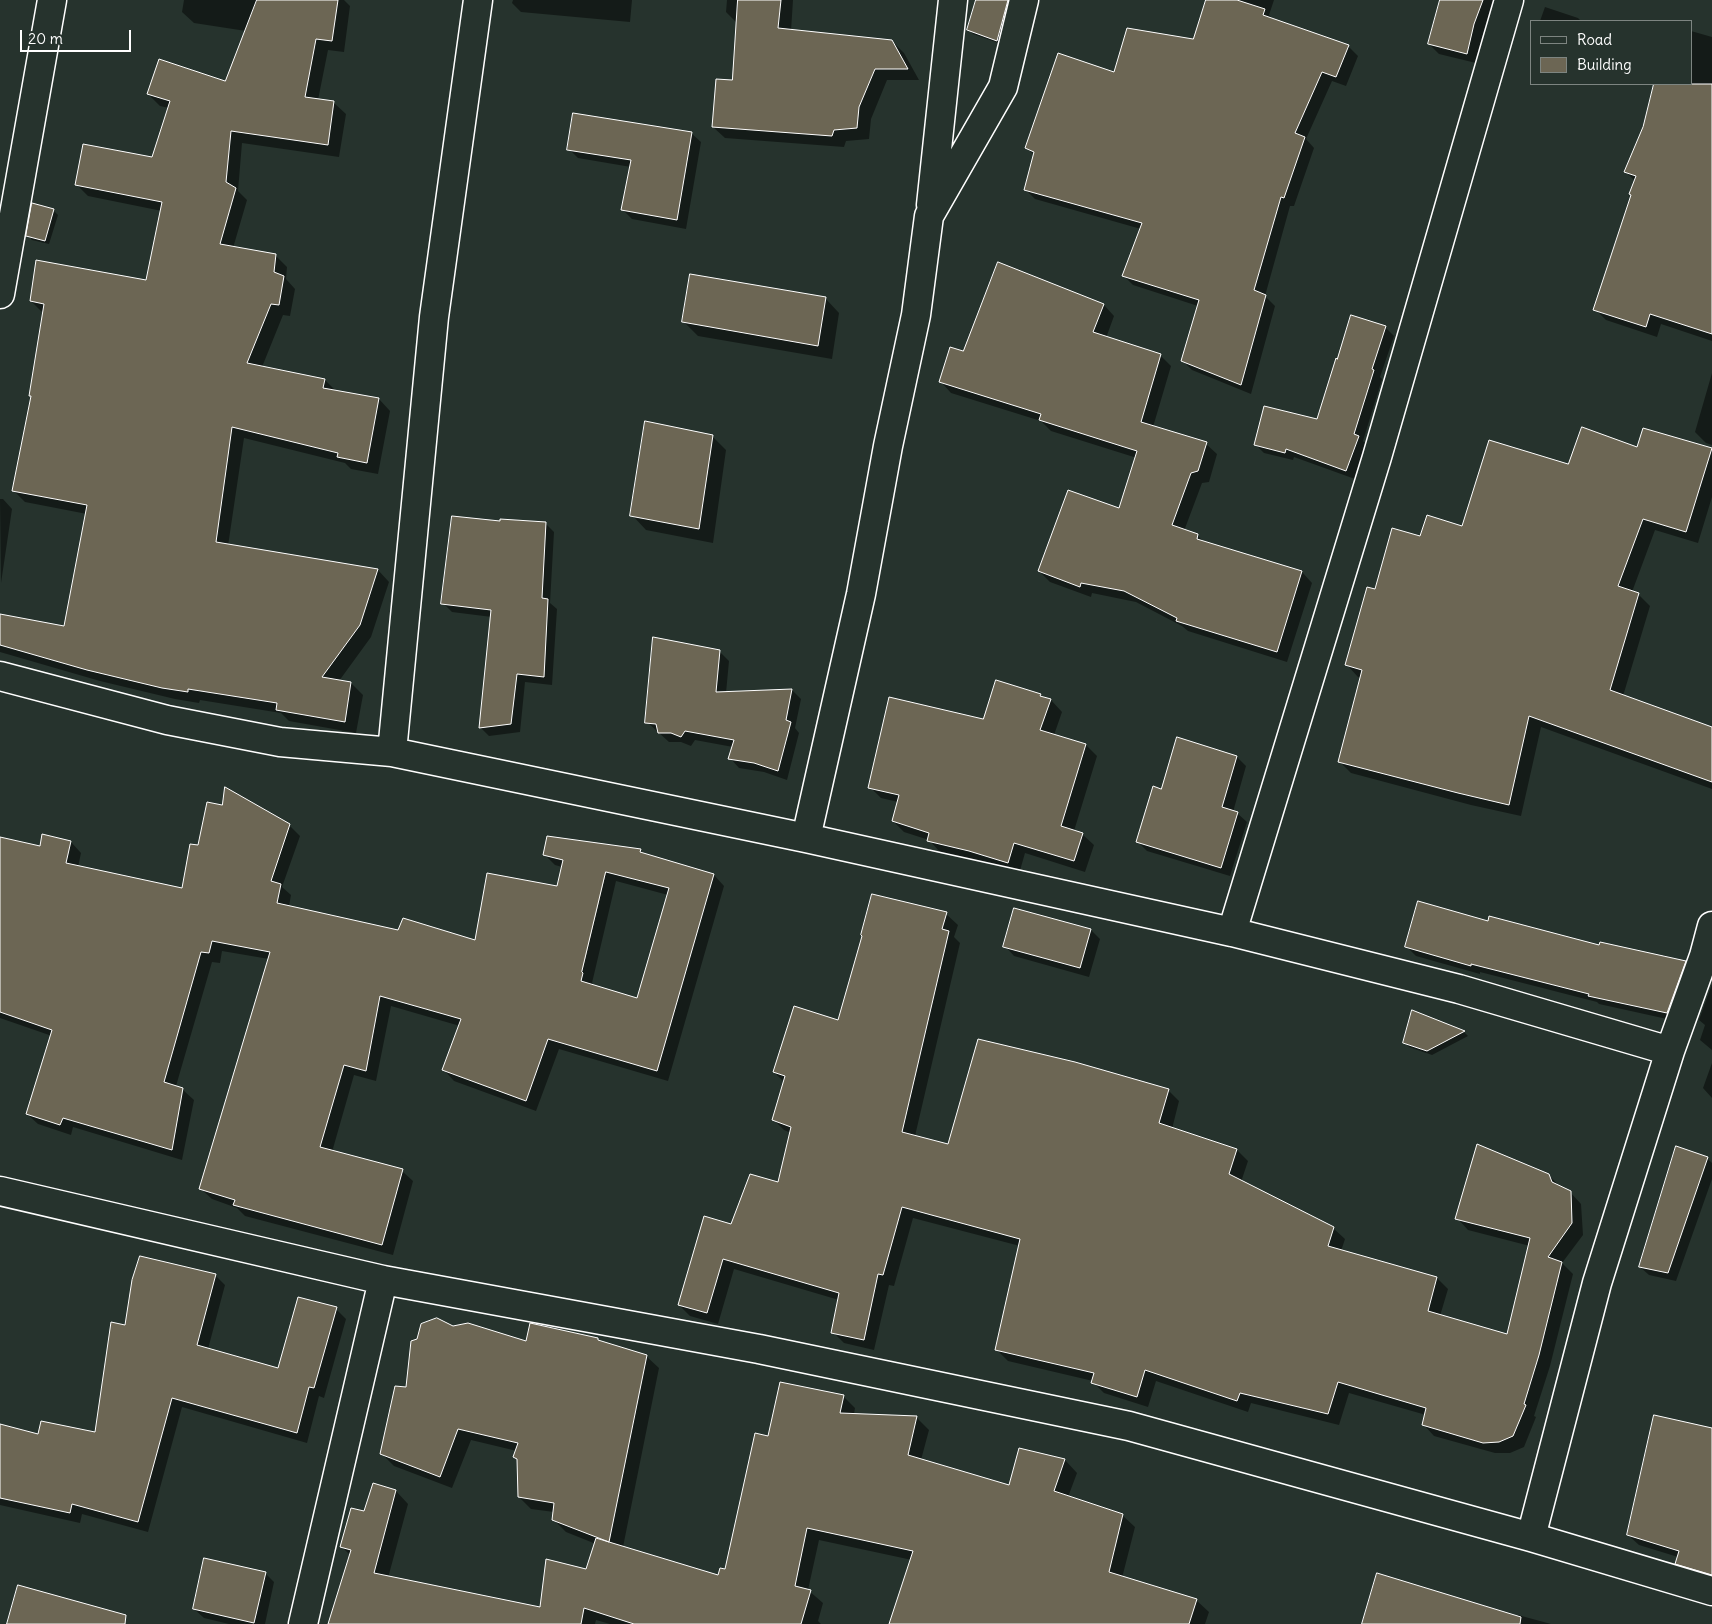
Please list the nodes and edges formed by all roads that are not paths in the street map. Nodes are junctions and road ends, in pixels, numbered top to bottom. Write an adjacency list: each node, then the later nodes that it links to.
1 (52, 0): 7 (street)
2 (478, 0): 9 (street)
3 (953, 0): 6 (street)
4 (1024, 0): 6 (street)
5 (1508, 0): 12 (street)
6 (930, 216): 10 (street)
7 (0, 294)
8 (0, 676): 9 (street)
9 (392, 752): 10 (street)
10 (806, 838): 12 (street)
11 (1712, 926): 13 (street)
12 (1232, 932): 13 (street)
13 (1670, 1051): 16 (street)
14 (0, 1191): 15 (street)
15 (384, 1280): 16 (street); 18 (street)
16 (1531, 1537): 17 (street)
17 (1712, 1591)
18 (303, 1624)

